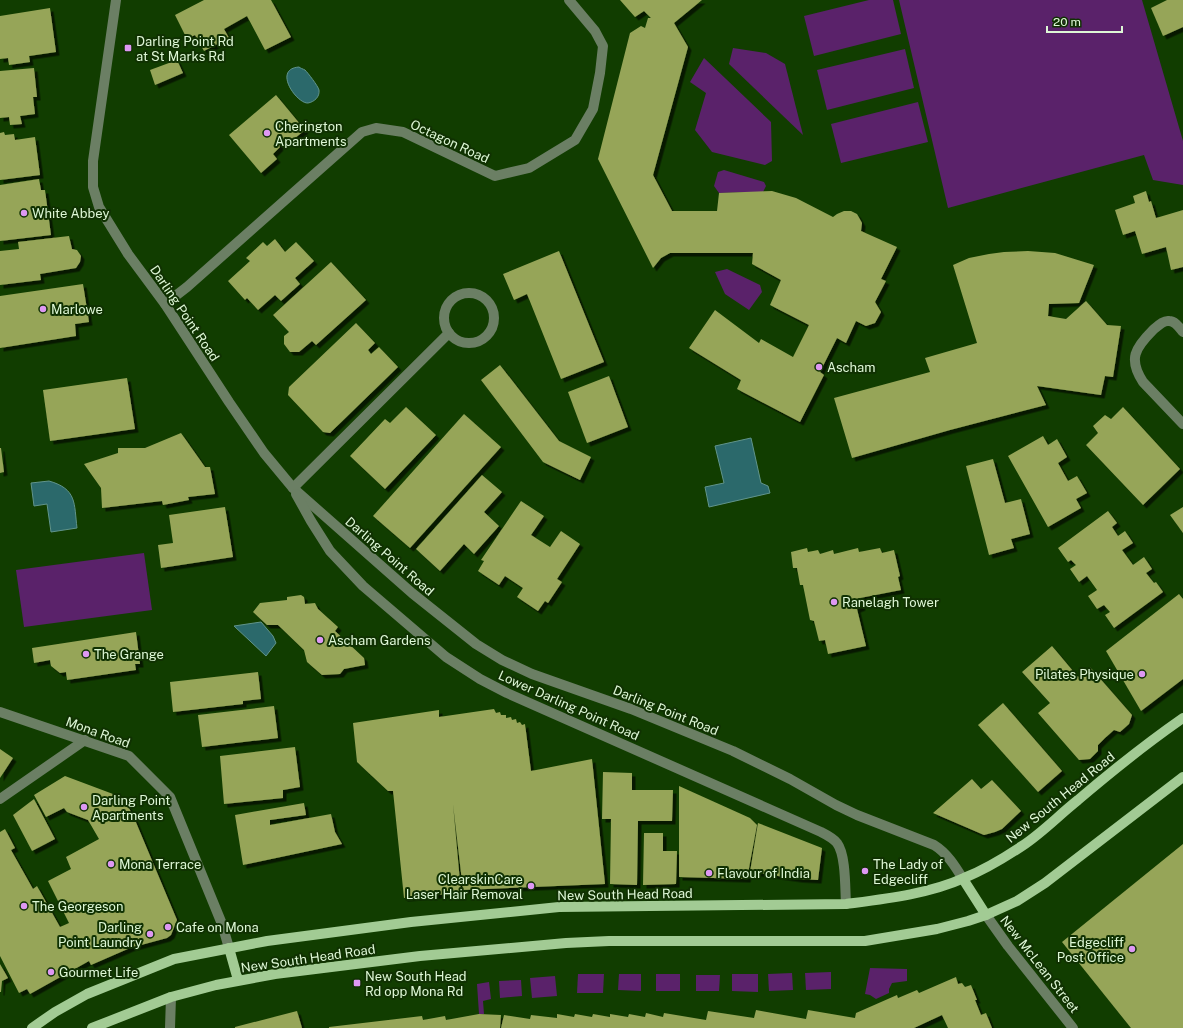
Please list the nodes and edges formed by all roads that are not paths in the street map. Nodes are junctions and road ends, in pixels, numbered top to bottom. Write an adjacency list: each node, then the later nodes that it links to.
1 (116, 0): 3 (street, Darling Point Road)
2 (569, 0): 3 (street, Octagon Road)
3 (165, 304): 7 (street, Darling Point Road)
4 (1183, 332): 6 (street)
5 (449, 333): 5 (street); 7 (street)
6 (1183, 424)
7 (293, 488): 13 (street, Darling Point Road); 14 (street, Lower Darling Point Road)
8 (0, 712): 10 (street, Mona Road)
9 (1183, 718): 13 (main road, New South Head Road)
10 (85, 740): 12 (street); 16 (street, Mona Road)
11 (1183, 777): 15 (main road, New South Head Road)
12 (0, 798)
13 (963, 879): 14 (main road, New South Head Road); 15 (main road)
14 (846, 904): 16 (main road, New South Head Road)
15 (986, 915): 17 (main road, New South Head Road); 22 (street, New McLean Street)
16 (229, 948): 17 (main road, Mona Road); 19 (main road, New South Head Road)
17 (238, 980): 18 (main road, New South Head Road)
18 (171, 997): 20 (main road, New South Head Road); 21 (street)
19 (32, 1028)
20 (92, 1028)
21 (170, 1028)
22 (1073, 1028)

